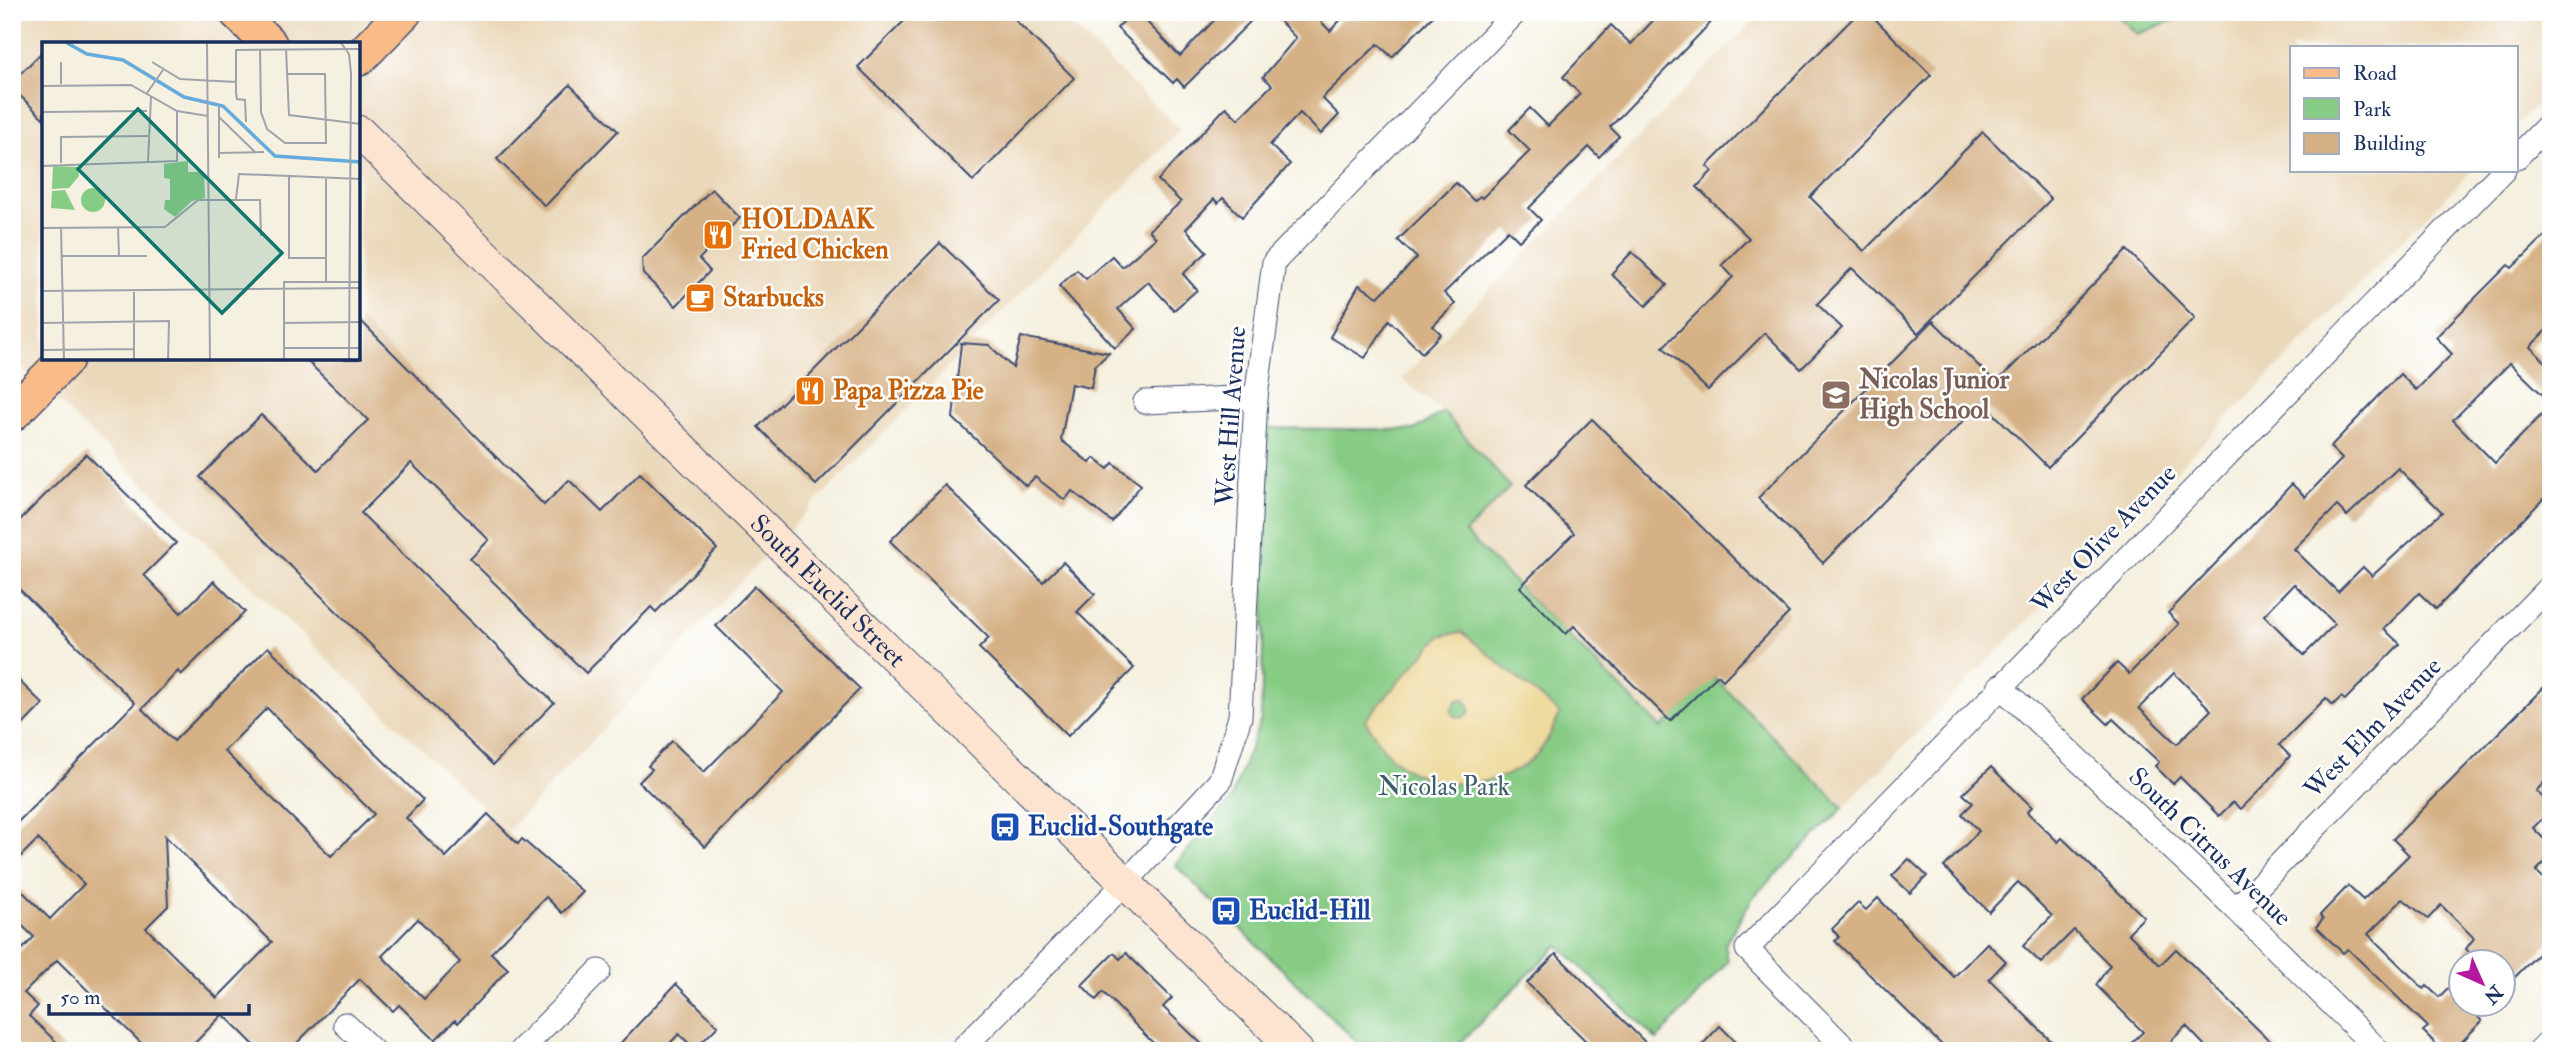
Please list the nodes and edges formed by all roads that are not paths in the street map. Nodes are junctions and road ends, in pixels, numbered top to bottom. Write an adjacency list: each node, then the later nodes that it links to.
1 (237, 12): 4 (main road)
2 (404, 12): 5 (main road)
3 (1516, 12): 11 (street, West Hill Avenue)
4 (267, 42)
5 (360, 57)
6 (2551, 122): 8 (street)
7 (360, 132): 16 (main road, South Euclid Street)
8 (2518, 156)
9 (2502, 172): 15 (street, West Olive Avenue)
10 (65, 360): 13 (main road)
11 (1256, 397): 12 (street); 16 (street, West Hill Avenue)
12 (1145, 402)
13 (12, 414)
14 (2551, 585): 17 (street, West Elm Avenue)
15 (2000, 686): 17 (street, South Citrus Avenue); 25 (street, West Olive Avenue)
16 (1125, 883): 23 (street, West Hill Avenue); 24 (main road, South Euclid Street)
17 (2236, 909): 26 (street, South Citrus Avenue)
18 (599, 971): 22 (street)
19 (345, 1024): 21 (street)
20 (2551, 1039): 27 (street)
21 (373, 1051)
22 (520, 1051)
23 (960, 1051)
24 (1297, 1051)
25 (1848, 1051)
26 (2379, 1051)
27 (2539, 1051)

